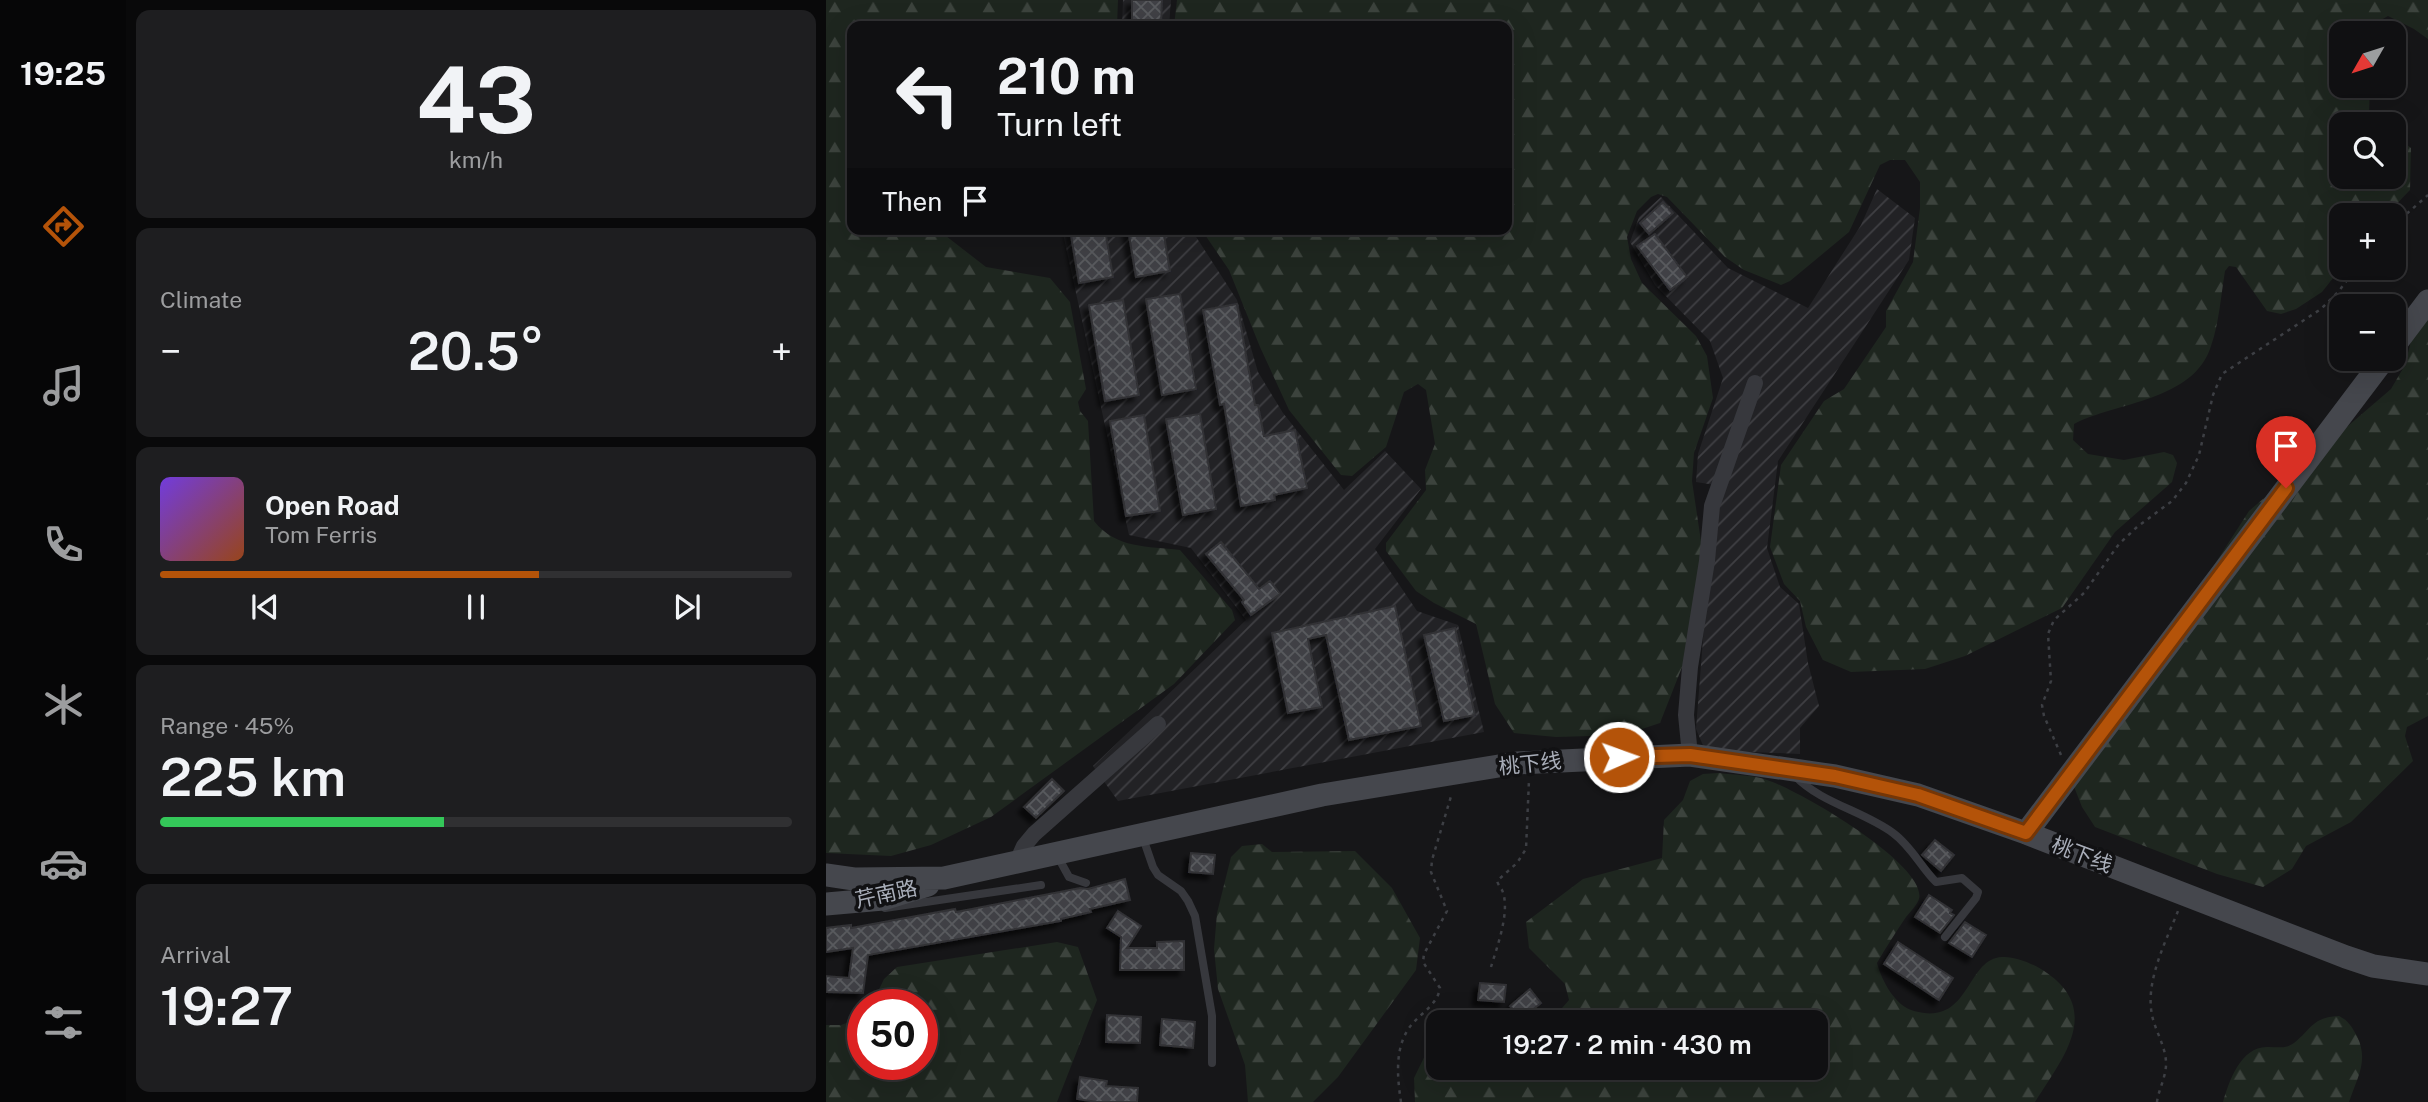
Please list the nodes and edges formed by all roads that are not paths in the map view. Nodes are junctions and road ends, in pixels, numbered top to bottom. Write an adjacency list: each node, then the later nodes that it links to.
1 (2428, 301): 2 (main road)
2 (2406, 330)
3 (2375, 371): 8 (main road)
4 (1755, 383): 6 (street)
5 (1158, 724): 11 (street)
6 (1690, 755): 7 (main road, 桃下线); 9 (main road, 桃下线)
7 (1788, 768): 8 (main road, 桃下线); 18 (lane)
8 (2026, 833): 19 (main road, 桃下线)
9 (1143, 835): 10 (main road, 桃下线); 20 (lane)
10 (1056, 855): 11 (main road, 桃下线); 14 (lane)
11 (1016, 864): 13 (main road, 桃下线)
12 (826, 875): 13 (main road)
13 (944, 878): 16 (main road, 芹南路)
14 (1086, 883)
15 (1041, 885): 17 (lane)
16 (826, 904)
17 (873, 910)
18 (1945, 937)
19 (2428, 974)
20 (1212, 1063)

